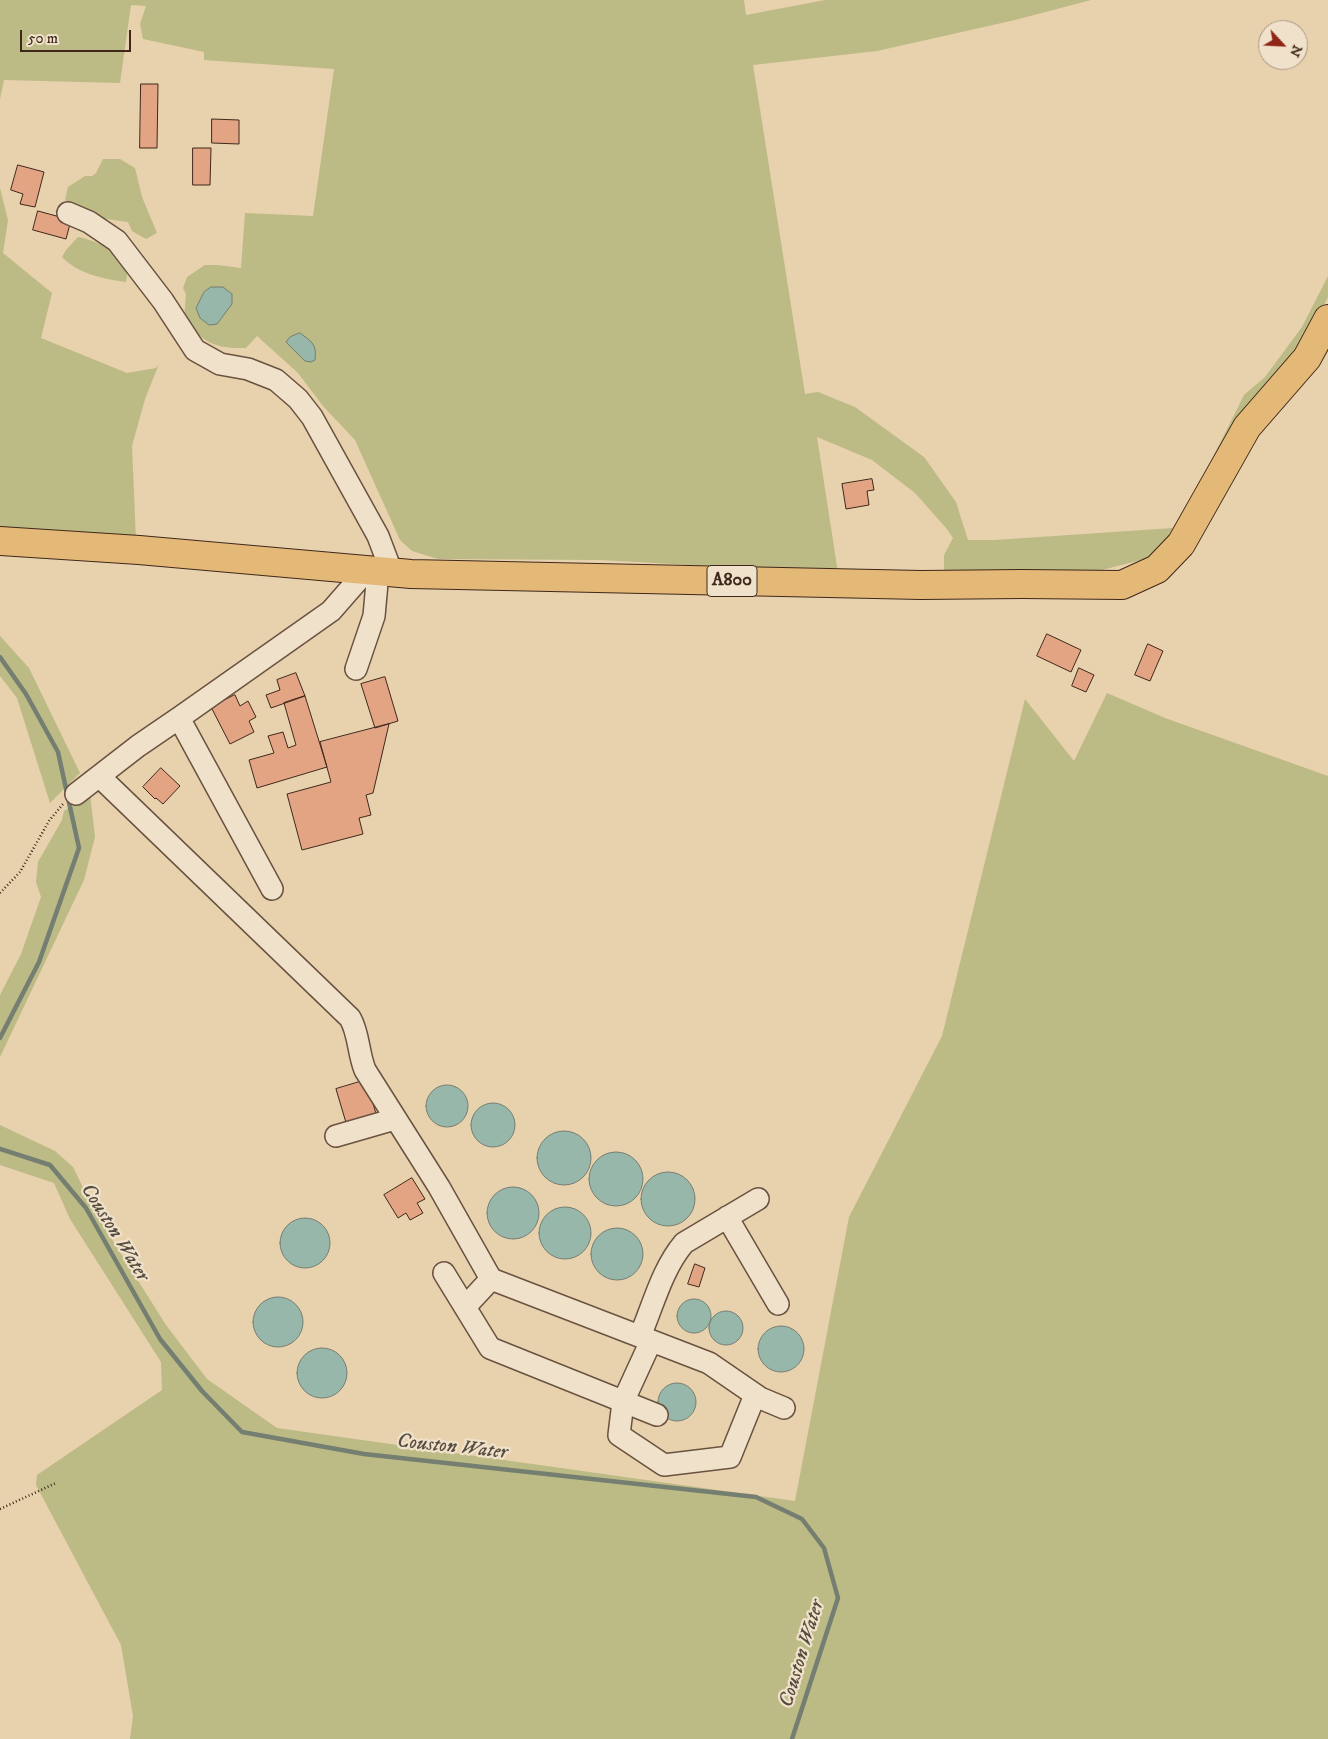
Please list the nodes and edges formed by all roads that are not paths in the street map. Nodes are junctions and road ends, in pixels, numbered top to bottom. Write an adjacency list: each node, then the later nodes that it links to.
1 (68, 213): 4 (street)
2 (1328, 319): 4 (main road, A800)
3 (0, 541): 4 (main road, A800)
4 (378, 572): 5 (street); 6 (street)
5 (356, 669)
6 (179, 718): 7 (street); 9 (street)
7 (100, 777): 8 (street); 10 (street)
8 (68, 801)
9 (272, 889)
10 (395, 1119): 11 (street); 15 (street)
11 (336, 1136)
12 (758, 1199): 13 (street)
13 (728, 1217): 16 (street); 18 (street)
14 (444, 1273): 17 (street)
15 (491, 1279): 17 (street); 18 (street)
16 (778, 1304)
17 (465, 1307): 20 (street)
18 (646, 1338): 19 (street); 20 (street)
19 (755, 1394): 20 (street); 21 (street)
20 (623, 1402): 22 (street)
21 (784, 1408)
22 (657, 1415)

